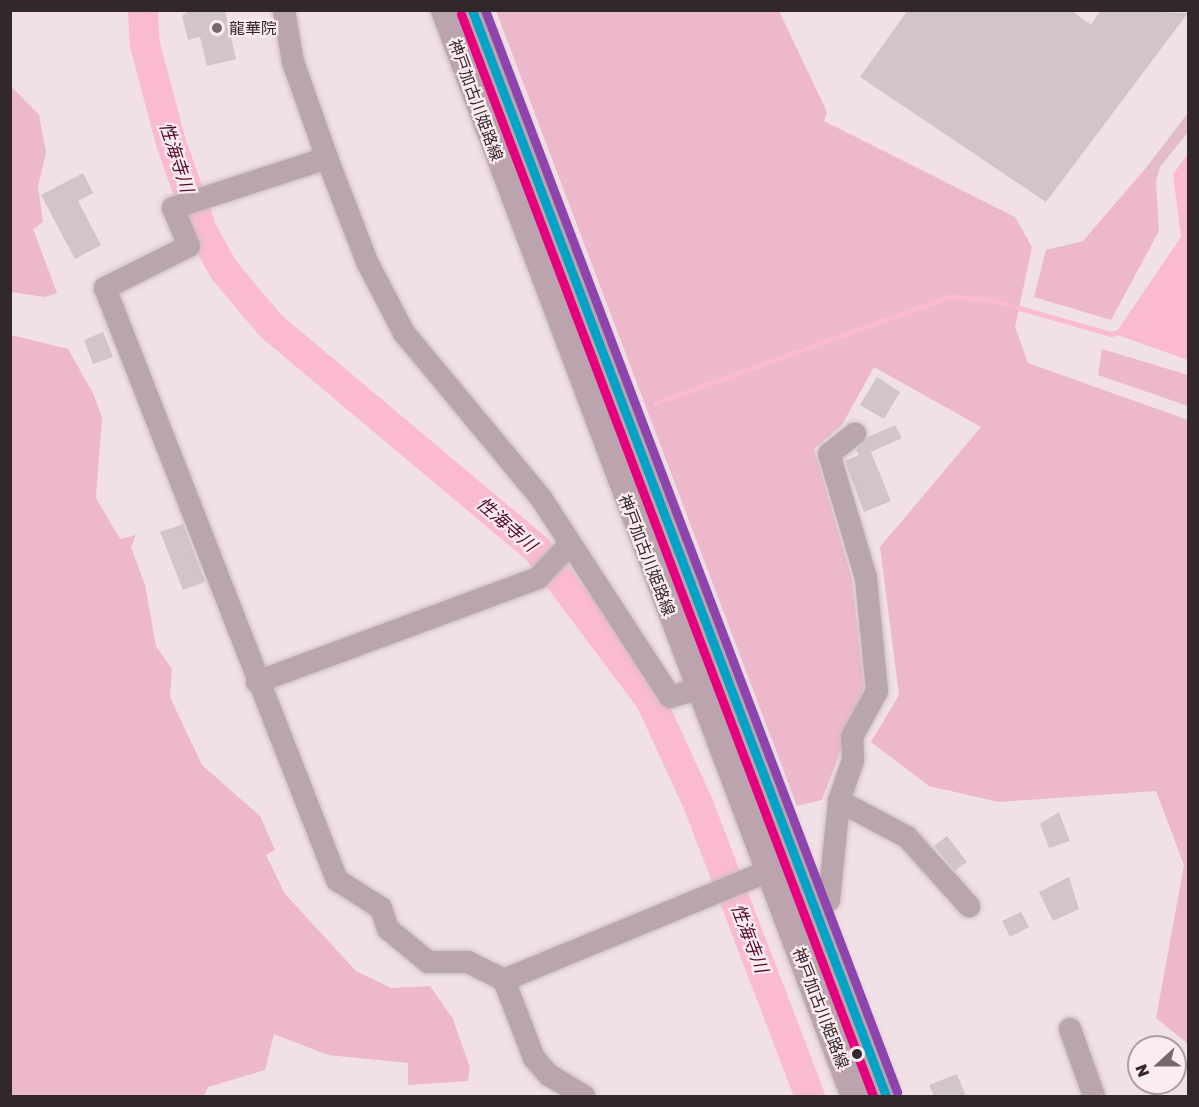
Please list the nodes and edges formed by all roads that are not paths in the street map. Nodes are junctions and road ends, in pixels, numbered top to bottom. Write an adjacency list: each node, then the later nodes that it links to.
1 (284, 10): 4 (street)
2 (445, 10): 8 (main road, 神戸加古川姫路線)
3 (472, 10): 12 (main road, 神戸加古川姫路線)
4 (327, 158): 6 (street); 7 (street)
5 (855, 434): 9 (street)
6 (566, 549): 7 (street); 8 (street)
7 (257, 682): 13 (street)
8 (698, 689): 10 (main road, 神戸加古川姫路線)
9 (839, 801): 11 (street); 12 (street)
10 (763, 873): 13 (street); 16 (main road, 神戸加古川姫路線)
11 (969, 906)
12 (813, 907): 17 (main road, 神戸加古川姫路線)
13 (504, 980): 15 (street)
14 (1070, 1029): 18 (street)
15 (584, 1096)
16 (855, 1096)
17 (886, 1096)
18 (1094, 1096)

